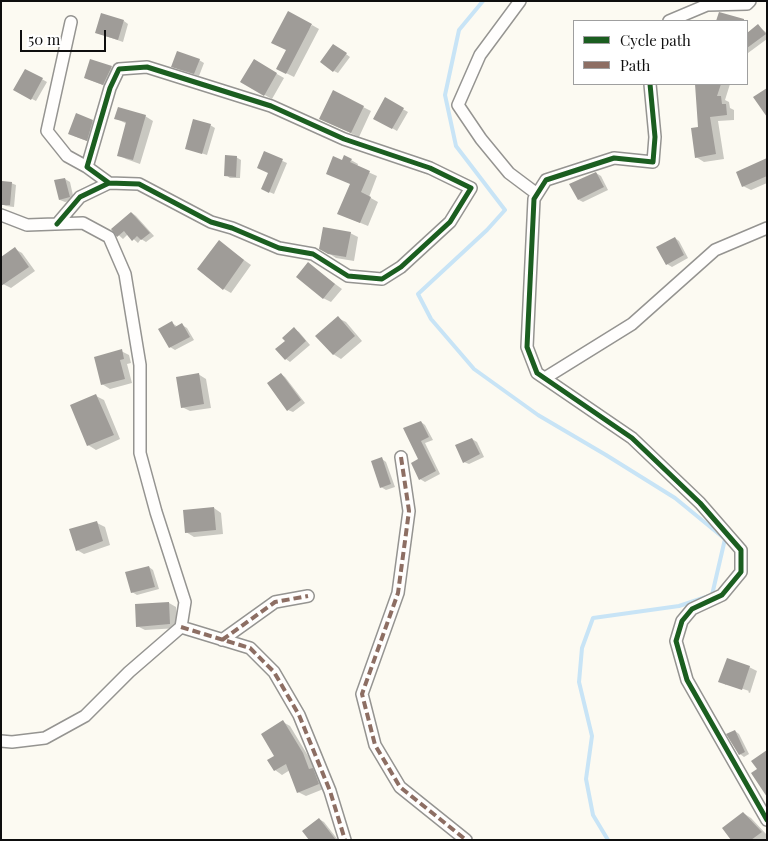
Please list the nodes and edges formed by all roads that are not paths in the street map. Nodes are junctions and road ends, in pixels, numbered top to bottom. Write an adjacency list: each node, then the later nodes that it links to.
1 (520, 1): 8 (street)
2 (750, 1): 3 (street)
3 (672, 20)
4 (71, 22): 6 (street)
5 (650, 85): 8 (street)
6 (87, 167): 7 (street); 7 (street)
7 (109, 183): 10 (street)
8 (537, 194): 12 (street)
9 (1, 215): 10 (street)
10 (57, 224): 15 (street)
11 (767, 228): 12 (street)
12 (545, 378): 18 (street)
13 (401, 458): 20 (street)
14 (308, 596): 16 (street)
15 (182, 628): 16 (street); 17 (street)
16 (222, 640): 19 (street)
17 (1, 741)
18 (767, 820)
19 (345, 840)
20 (466, 840)

